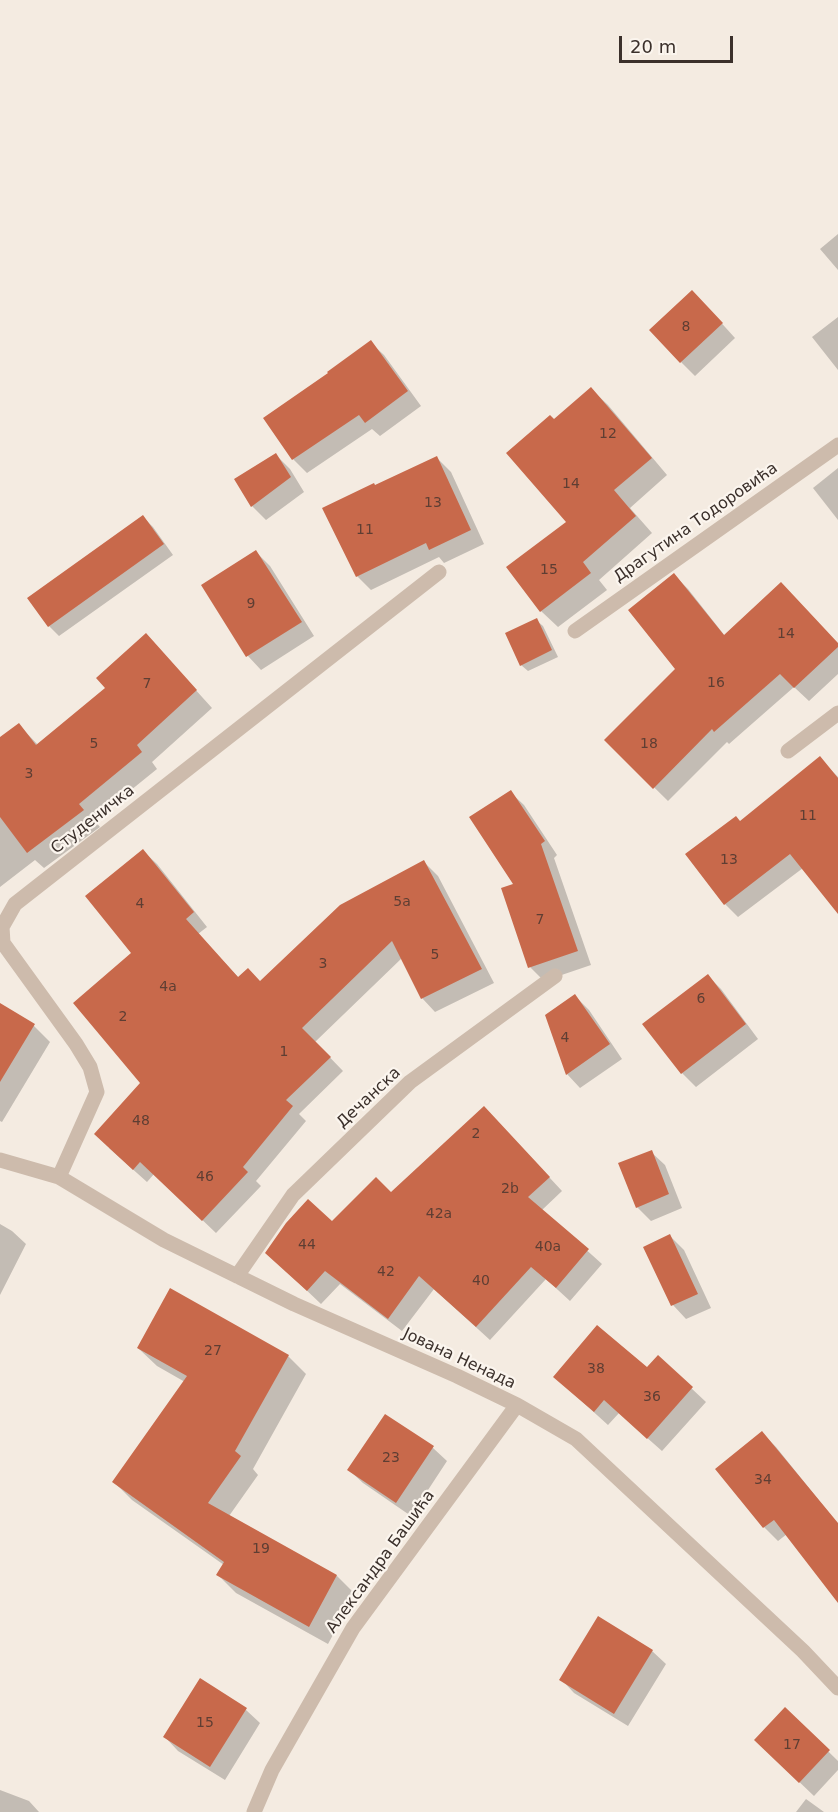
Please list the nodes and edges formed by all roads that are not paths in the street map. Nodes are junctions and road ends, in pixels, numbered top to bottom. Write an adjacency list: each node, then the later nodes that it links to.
1 (838, 445): 3 (street, Драгутина Тодоровића)
2 (439, 572): 8 (street, Студеничка)
3 (575, 631)
4 (838, 713): 5 (street)
5 (788, 751)
6 (555, 976): 9 (street, Дечанска)
7 (0, 1160): 8 (street, Јована Ненада)
8 (59, 1177): 9 (street, Јована Ненада)
9 (237, 1276): 10 (street, Јована Ненада)
10 (517, 1405): 11 (street, Јована Ненада); 12 (street, Александра Башића)
11 (838, 1688)
12 (254, 1812)

